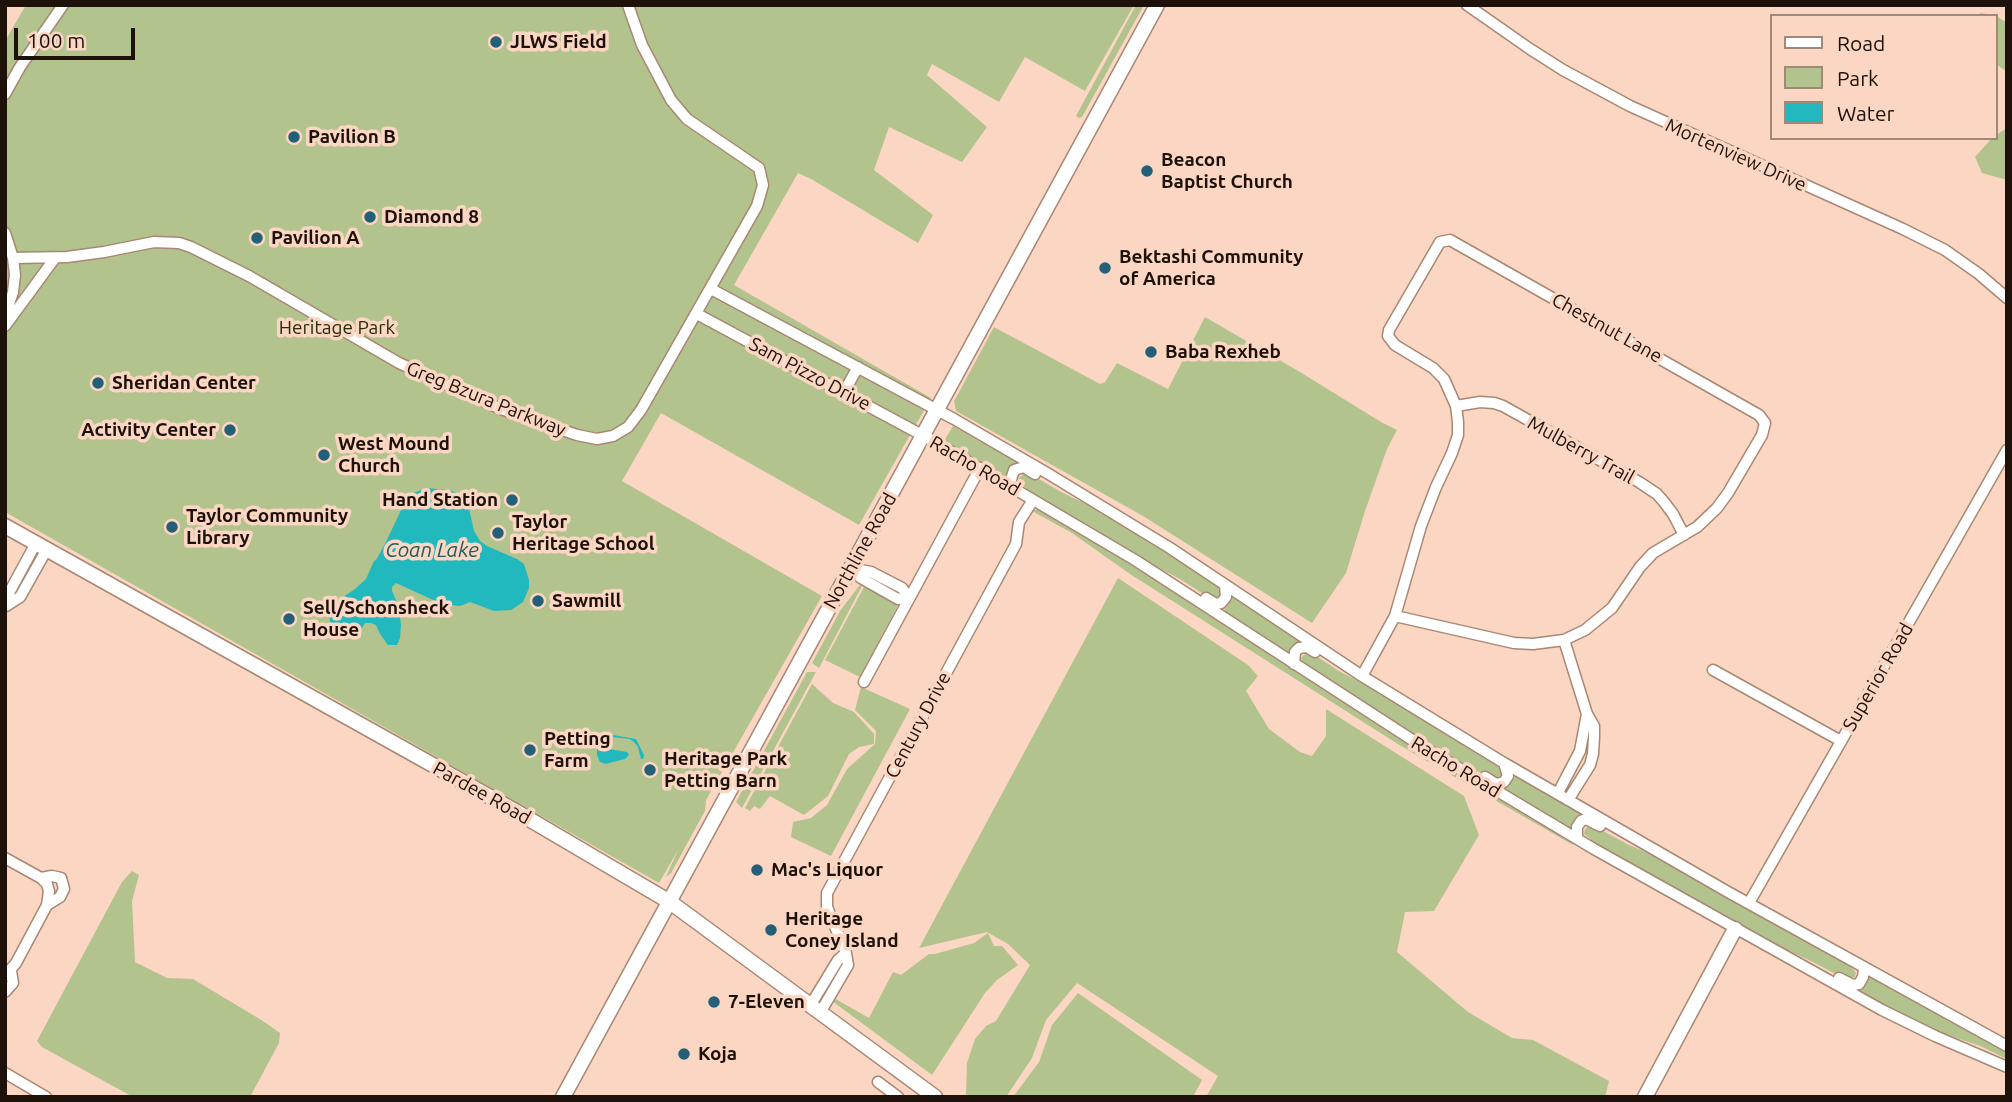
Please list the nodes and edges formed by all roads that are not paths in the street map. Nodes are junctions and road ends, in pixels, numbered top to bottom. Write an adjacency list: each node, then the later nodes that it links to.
1 (63, 5): 5 (street)
2 (628, 5): 9 (street, Greg Bzura Parkway)
3 (1157, 5): 17 (main road, Northline Road)
4 (1467, 5): 10 (street, Mortenview Drive)
5 (5, 94)
6 (5, 233): 7 (street)
7 (13, 258): 8 (street, Greg Bzura Parkway); 12 (street)
8 (55, 258): 11 (street, Greg Bzura Parkway); 13 (street)
9 (711, 289): 11 (street, Greg Bzura Parkway); 14 (street, Sam Pizzo Drive)
10 (2007, 298)
11 (697, 314): 15 (street, Sam Pizzo Drive)
12 (5, 316)
13 (5, 326)
14 (858, 367): 15 (street); 17 (street, Sam Pizzo Drive)
15 (844, 393): 18 (street, Sam Pizzo Drive)
16 (1456, 406): 25 (street, Mulberry Trail); 25 (street, Chestnut Lane); 32 (street)
17 (937, 410): 18 (main road, Northline Road); 23 (street, Racho Road)
18 (923, 435): 20 (street, Racho Road); 28 (main road, Northline Road)
19 (2007, 450): 40 (street, Superior Road)
20 (979, 468): 21 (street, Racho Road); 30 (street)
21 (1009, 486): 22 (street, Racho Road); 23 (street)
22 (1033, 500): 27 (street, Racho Road); 57 (street, Century Drive)
23 (1106, 509): 29 (street, Racho Road)
24 (5, 526): 26 (main road, Pardee Road)
25 (1684, 535): 33 (street)
26 (41, 546): 31 (street); 50 (main road, Pardee Road)
27 (1145, 566): 29 (street); 34 (street, Racho Road)
28 (851, 568): 30 (street); 50 (main road, Northline Road)
29 (1225, 585): 36 (street, Racho Road)
30 (909, 597): 37 (street)
31 (6, 606)
32 (1395, 616): 33 (street); 36 (street)
33 (1564, 640): 39 (street)
34 (1294, 664): 38 (street); 41 (street, Racho Road)
35 (1713, 670): 40 (street)
36 (1362, 676): 38 (street, Racho Road)
37 (864, 682)
38 (1382, 688): 44 (street, Racho Road)
39 (1587, 714): 42 (street); 43 (street)
40 (1841, 741): 51 (street, Superior Road)
41 (1417, 743): 44 (street); 47 (street, Racho Road)
42 (1580, 751): 43 (street); 45 (street)
43 (1593, 754): 46 (street)
44 (1504, 763): 45 (street, Racho Road)
45 (1558, 793): 46 (street, Racho Road)
46 (1569, 800): 48 (street, Racho Road)
47 (1577, 839): 48 (street); 52 (street, Racho Road)
48 (1663, 854): 51 (street, Racho Road)
49 (5, 858): 55 (street)
50 (670, 902): 57 (main road, Pardee Road); 63 (main road, Northline Road)
51 (1749, 903): 54 (street, Racho Road)
52 (1735, 929): 53 (street, Racho Road); 66 (main road)
53 (1766, 946): 54 (street); 59 (street, Racho Road)
54 (1864, 968): 58 (street, Racho Road)
55 (8, 973): 56 (street)
56 (5, 992)
57 (815, 1009): 65 (main road, Pardee Road)
58 (2007, 1046)
59 (2007, 1067)
60 (5, 1073): 62 (street)
61 (878, 1082): 64 (street)
62 (46, 1097)
63 (563, 1097)
64 (898, 1097)
65 (935, 1097)
66 (1645, 1097)

